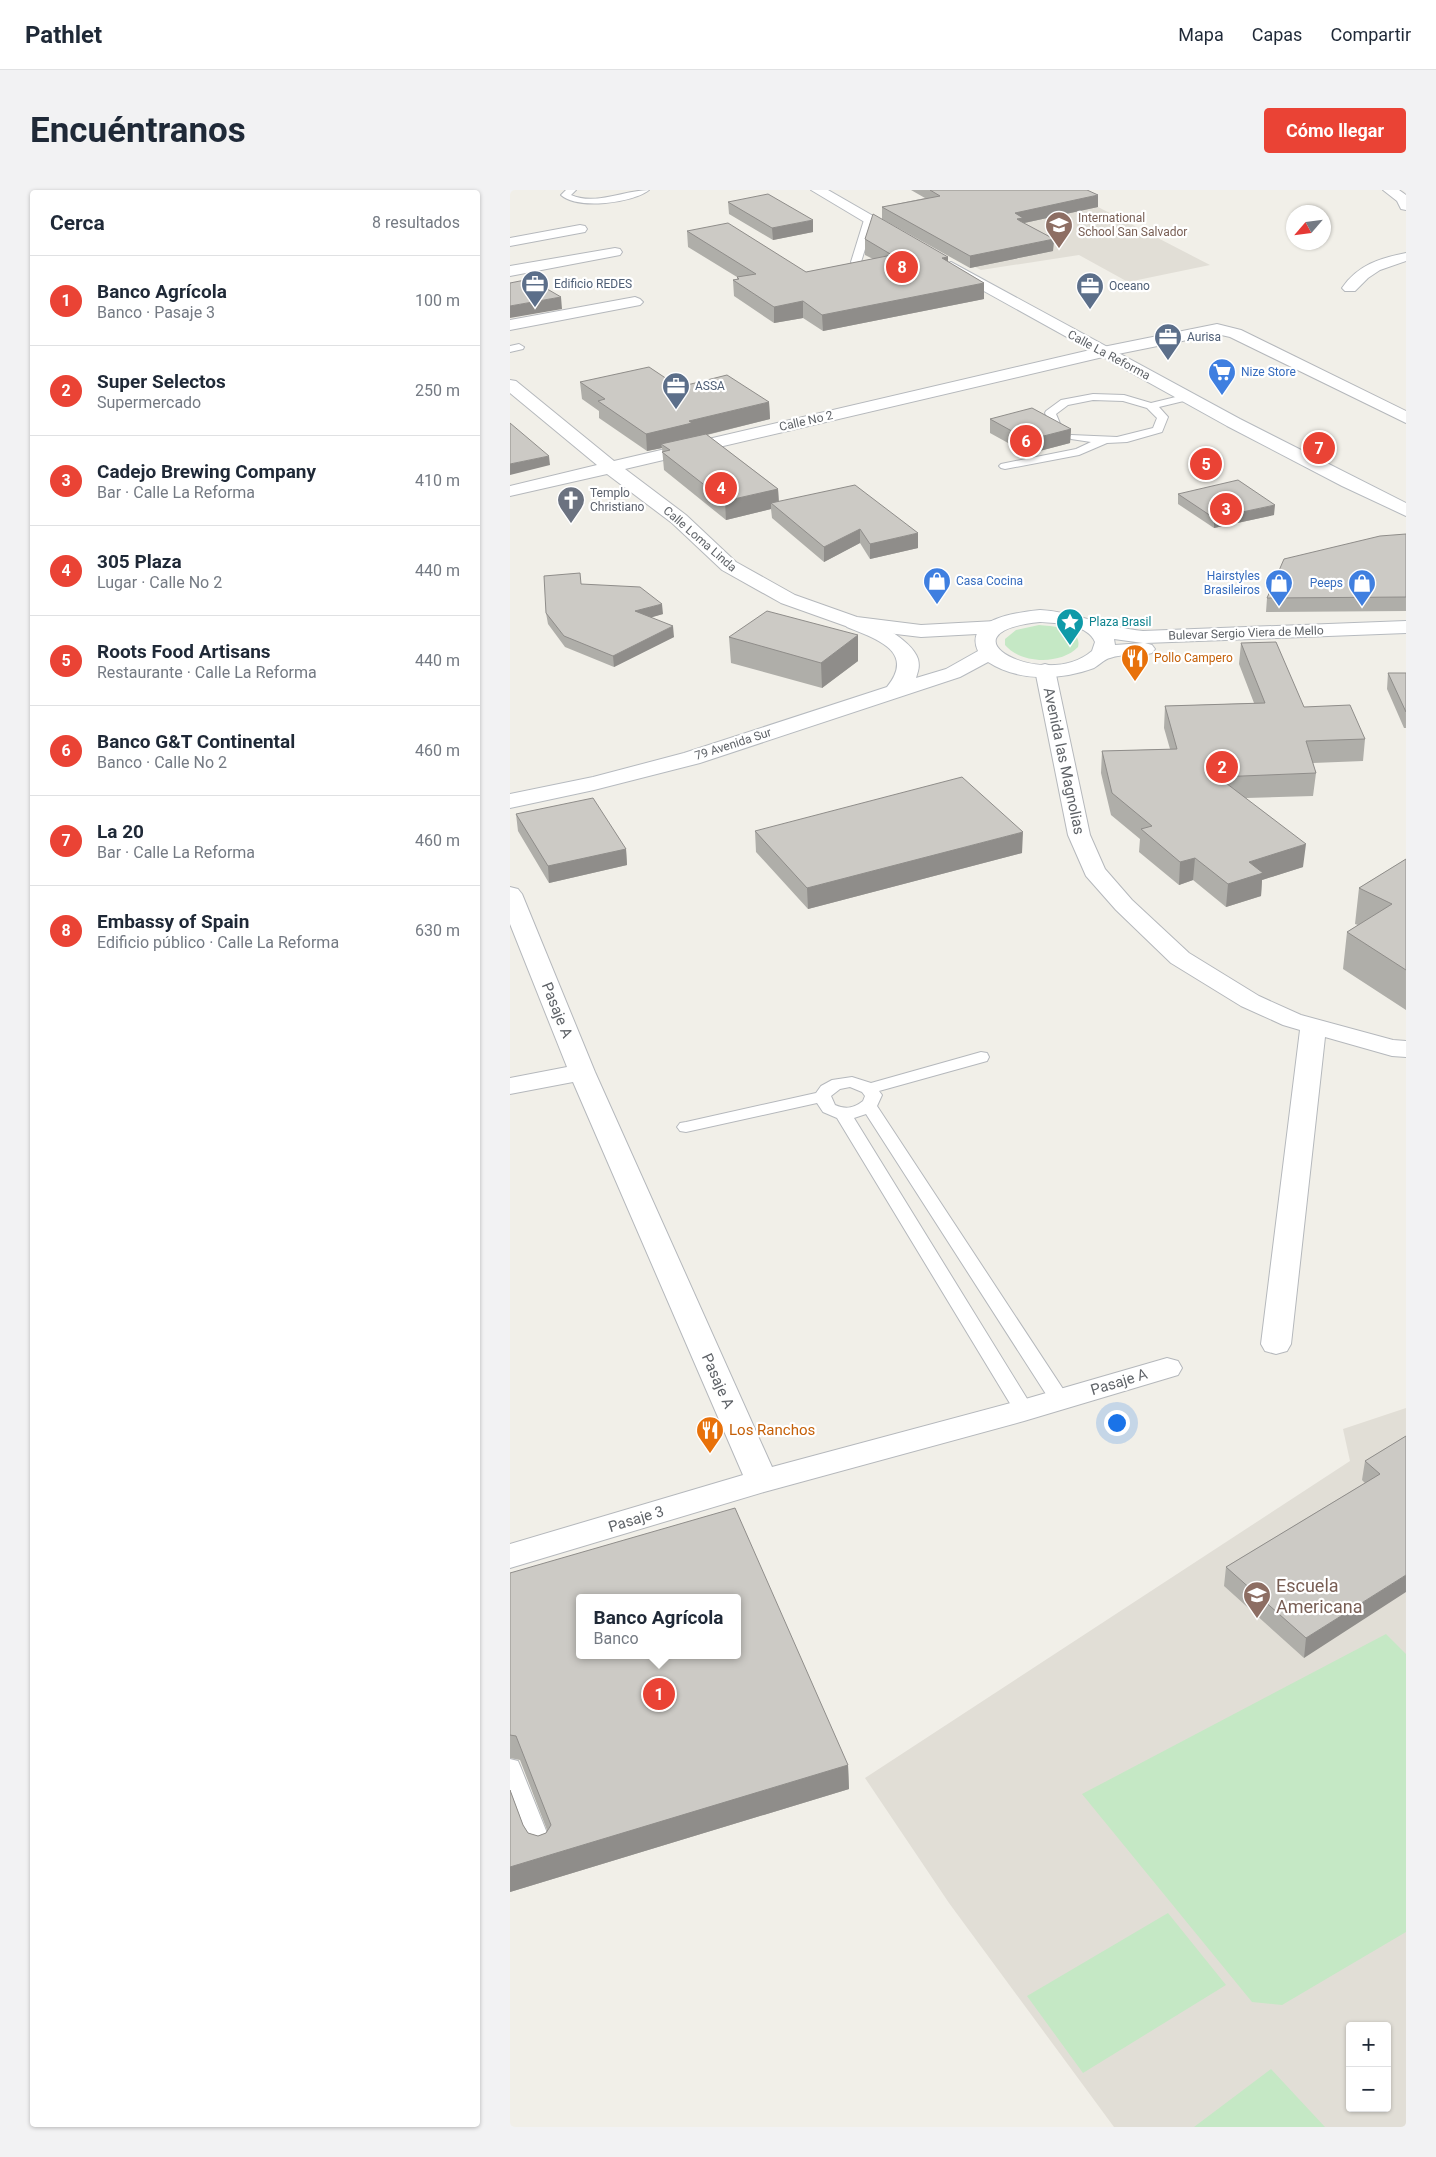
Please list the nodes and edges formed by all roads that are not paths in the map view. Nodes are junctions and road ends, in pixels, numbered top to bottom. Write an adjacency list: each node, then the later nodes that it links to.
1 (572, 190): 2 (lane)
2 (645, 190)
3 (818, 190): 6 (street)
4 (1390, 190): 5 (street)
5 (1406, 206)
6 (868, 220): 10 (street); 15 (lane)
7 (580, 229): 8 (street)
8 (529, 238): 9 (street); 14 (street)
9 (510, 242)
10 (921, 249)
11 (615, 252): 14 (street)
12 (1406, 257): 17 (street)
13 (938, 259): 20 (street, Calle La Reforma)
14 (565, 261): 16 (street)
15 (856, 262)
16 (510, 271)
17 (1350, 288)
18 (635, 302): 19 (street)
19 (510, 325)
20 (1103, 352): 22 (street, Calle La Reforma); 24 (street, Calle No 2); 29 (street, Calle No 2)
21 (510, 385): 29 (street, Calle Loma Linda)
22 (1188, 397): 23 (lane); 31 (street, Calle La Reforma)
23 (1151, 406): 25 (lane); 27 (lane)
24 (1406, 418)
25 (1056, 426)
26 (1075, 437): 27 (lane)
27 (1103, 441): 28 (lane)
28 (1005, 466)
29 (610, 467): 30 (street, Calle No 2); 32 (street, Calle Loma Linda)
30 (510, 491)
31 (1406, 510)
32 (854, 623): 36 (street, Calle Loma Linda); 42 (street)
33 (1088, 625): 34 (street, Bulevar Sergio Viera de Mello); 35 (street, Bulevar Sergio Viera de Mello); 39 (street)
34 (996, 627): 36 (street, Calle Loma Linda); 38 (street)
35 (1406, 627)
36 (921, 631): 38 (street, Calle Loma Linda)
37 (1406, 640): 39 (street, Bulevar Sergio Viera de Mello)
38 (988, 650): 40 (street, Calle Loma Linda); 41 (street, 79 Avenida Sur)
39 (1102, 652): 40 (street, 79 Avenida Sur)
40 (1034, 669): 41 (street, 79 Avenida Sur); 45 (street, Avenida las Magnolias)
41 (952, 672): 42 (street, 79 Avenida Sur)
42 (894, 693): 43 (street, 79 Avenida Sur)
43 (510, 801)
44 (510, 894): 48 (street, Pasaje A)
45 (1313, 1026): 46 (street, Avenida las Magnolias); 54 (street)
46 (1406, 1050)
47 (981, 1057): 51 (lane)
48 (582, 1072): 49 (street); 58 (street, Pasaje A)
49 (510, 1086)
50 (822, 1097): 51 (lane); 52 (lane); 53 (lane)
51 (869, 1098): 52 (lane); 56 (lane)
52 (844, 1114): 57 (lane)
53 (686, 1127)
54 (1276, 1344)
55 (1167, 1368): 56 (street, Pasaje A)
56 (1060, 1400): 57 (street, Pasaje A)
57 (1024, 1410): 58 (street, Pasaje A)
58 (762, 1481): 59 (street, Pasaje 3)
59 (510, 1556)
60 (510, 1768): 61 (lane)
61 (541, 1848)

